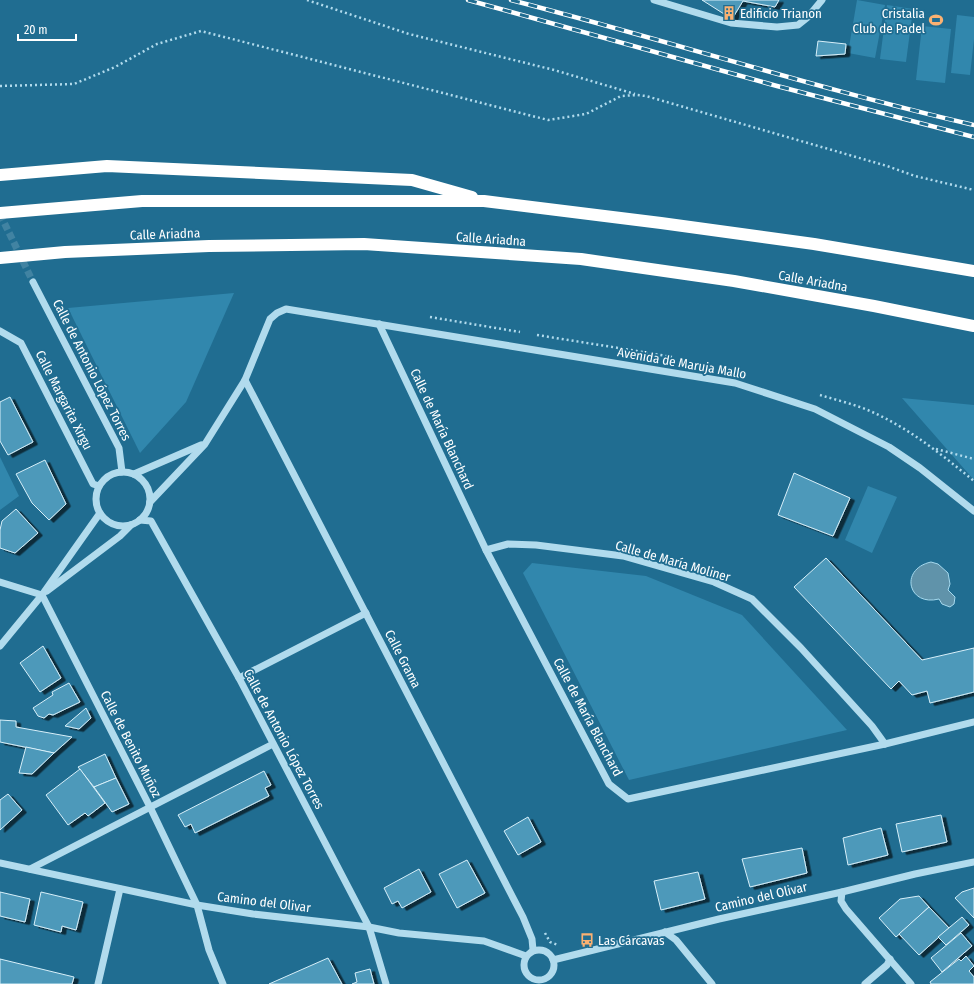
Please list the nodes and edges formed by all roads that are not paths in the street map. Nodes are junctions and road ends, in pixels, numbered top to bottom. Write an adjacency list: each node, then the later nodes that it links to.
1 (654, 0): 2 (street)
2 (822, 0)
3 (0, 174): 4 (highway)
4 (484, 201): 5 (highway); 7 (highway)
5 (0, 213)
6 (0, 258): 10 (highway, Calle Ariadna)
7 (974, 271)
8 (33, 282): 14 (street, Calle de Antonio López Torres)
9 (379, 324): 12 (street, Avenida de Maruja Mallo); 18 (street, Avenida de Maruja Mallo); 22 (street, Calle de María Blanchard)
10 (974, 326)
11 (0, 331): 16 (street, Calle Margarita Xirgu)
12 (245, 380): 13 (street, Avenida de Maruja Mallo); 25 (street, Calle Grama)
13 (205, 444): 15 (street); 17 (street, Avenida de Maruja Mallo)
14 (122, 472): 15 (street); 16 (street)
15 (134, 474): 17 (street)
16 (99, 486): 19 (street)
17 (150, 502): 20 (street)
18 (974, 511)
19 (100, 513): 21 (street); 24 (street)
20 (140, 520): 21 (street); 27 (street, Calle de Antonio López Torres)
21 (131, 525): 24 (street)
22 (486, 550): 30 (street, Calle de María Moliner); 30 (street, Calle de María Blanchard)
23 (0, 582): 24 (street)
24 (42, 595): 26 (street); 31 (street, Calle de Benito Muñoz)
25 (366, 613): 27 (street); 40 (street, Calle Grama)
26 (0, 646)
27 (239, 678): 29 (street, Calle de Antonio López Torres)
28 (974, 722): 30 (street, Calle de María Blanchard)
29 (273, 744): 31 (street); 38 (street, Calle de Antonio López Torres)
30 (885, 744)
31 (150, 807): 34 (street); 37 (street, Calle de Benito Muñoz)
32 (974, 862): 36 (street, Camino del Olivar)
33 (0, 863): 34 (street, Camino del Olivar)
34 (30, 869): 35 (street, Camino del Olivar)
35 (120, 889): 37 (street, Camino del Olivar); 45 (street)
36 (842, 892): 39 (street, Camino del Olivar); 42 (street)
37 (196, 905): 38 (street, Camino del Olivar); 46 (street, Calle de Benito Muñoz)
38 (369, 927): 41 (street, Camino del Olivar); 47 (street, Calle de Antonio López Torres)
39 (665, 932): 43 (street, Camino del Olivar); 48 (street)
40 (533, 950): 41 (street); 43 (street)
41 (526, 956): 44 (street)
42 (890, 959): 49 (street); 50 (street)
43 (553, 960): 44 (street)
44 (541, 982)
45 (98, 984)
46 (223, 984)
47 (386, 984)
48 (712, 984)
49 (865, 984)
50 (911, 984)

